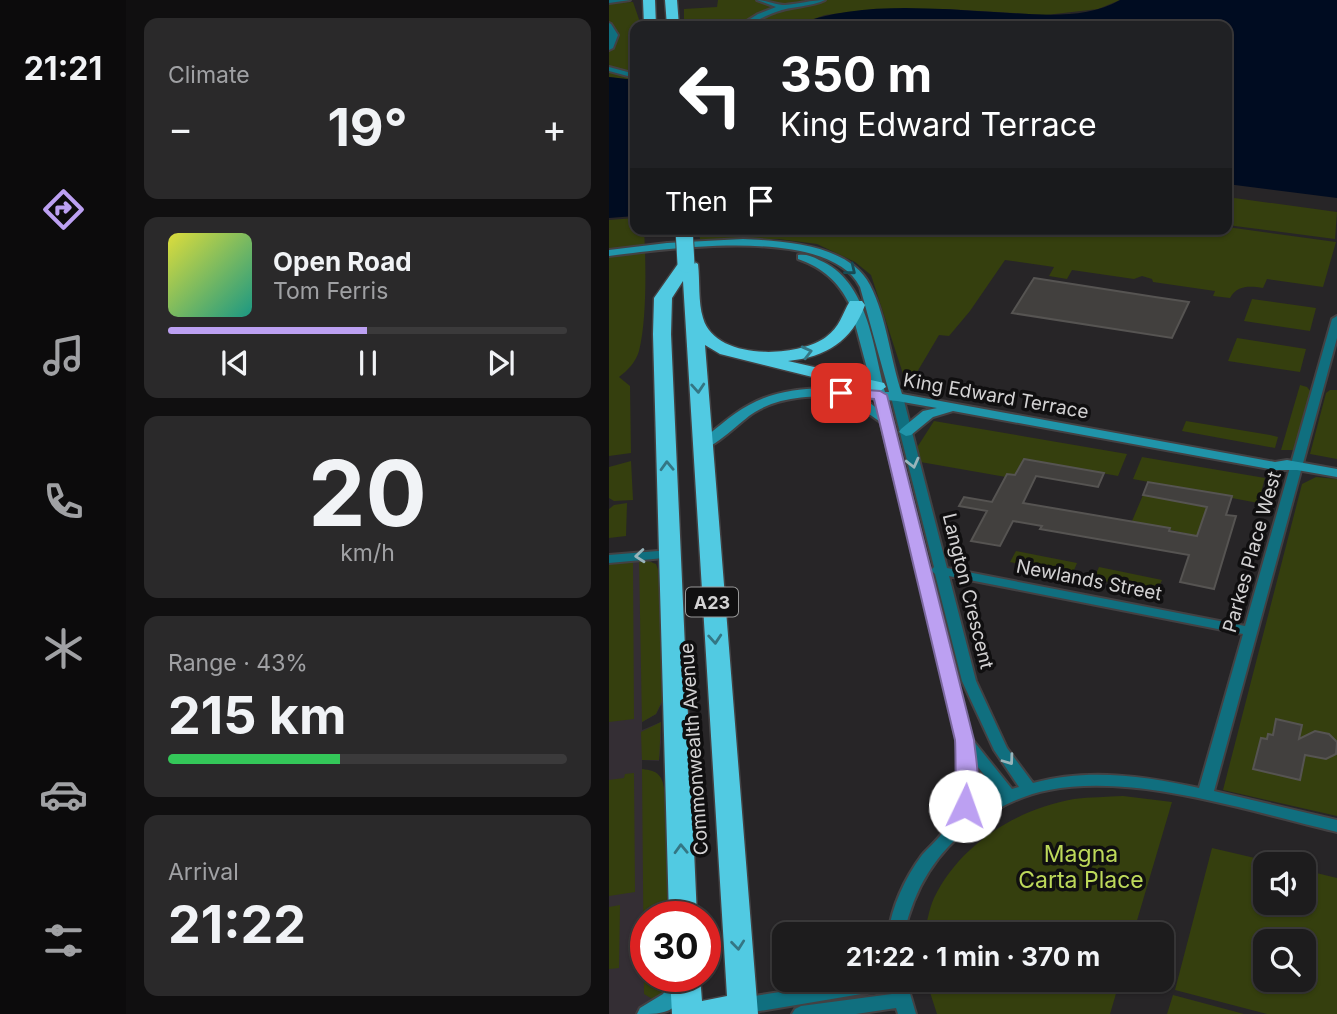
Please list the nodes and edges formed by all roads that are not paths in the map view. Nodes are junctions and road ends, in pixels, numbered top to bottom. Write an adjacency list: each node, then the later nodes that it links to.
1 (627, 0): 4 (street)
2 (760, 0): 7 (street)
3 (822, 0): 7 (street)
4 (609, 1)
5 (673, 1): 9 (highway)
6 (645, 2): 8 (highway)
7 (782, 7): 10 (street)
8 (649, 21)
9 (673, 21)
10 (750, 21)
11 (609, 25): 12 (street)
12 (609, 48)
13 (609, 69): 14 (street)
14 (630, 75)
15 (686, 235): 18 (highway, Commonwealth Avenue / A23, bridge)
16 (609, 253): 23 (main road, one-way to 23)
17 (609, 260): 19 (main road)
18 (688, 264): 20 (highway, Commonwealth Avenue / A23); 33 (highway, Commonwealth Avenue / A23, one-way to 18)
19 (856, 305): 22 (highway, one-way to 19); 23 (main road)
20 (693, 319): 22 (highway); 28 (highway, Commonwealth Avenue / A23, one-way to 28)
21 (1337, 319): 29 (street, Parkes Place West)
22 (739, 354): 23 (highway)
23 (887, 392): 24 (main road, King Edward Terrace); 25 (main road, King Edward Terrace); 26 (street, Langton Crescent); 27 (street, Langton Crescent); 29 (main road, King Edward Terrace)
24 (828, 393): 26 (main road); 28 (main road, King Edward Terrace)
25 (960, 408): 27 (main road); 29 (main road, King Edward Terrace)
26 (886, 422): 31 (street, Langton Crescent)
27 (905, 432): 32 (street, Langton Crescent, one-way to 32)
28 (702, 447): 51 (highway, Commonwealth Avenue / A23, one-way to 51)
29 (1296, 466): 30 (main road, King Edward Terrace); 37 (street, Parkes Place West)
30 (1337, 473)
31 (909, 516): 32 (street); 35 (street, Langton Crescent)
32 (927, 516): 36 (street, Langton Crescent)
33 (670, 554): 34 (street, one-way to 34); 44 (highway, Commonwealth Avenue / A23, one-way to 33)
34 (609, 559)
35 (921, 565): 36 (street, Newlands Street); 38 (street, Langton Crescent)
36 (942, 571): 37 (street, Newlands Street); 39 (street, Langton Crescent, one-way to 39)
37 (1249, 631): 40 (street, Parkes Place West)
38 (965, 740): 41 (street, Langton Crescent); 43 (street, Langton Crescent)
39 (1030, 790): 40 (street); 41 (street)
40 (1205, 795): 42 (street)
41 (1010, 797): 43 (street, Langton Crescent)
42 (1337, 826)
43 (946, 839): 45 (street, Langton Crescent)
44 (682, 901)
45 (899, 922)
46 (675, 992): 52 (main road)
47 (685, 992): 53 (highway)
48 (838, 992): 51 (street)
49 (874, 1004): 50 (street); 55 (street); 56 (street)
50 (904, 1007)
51 (742, 1010): 54 (highway)
52 (647, 1014)
53 (687, 1014)
54 (703, 1014)
55 (801, 1014)
56 (839, 1014)

